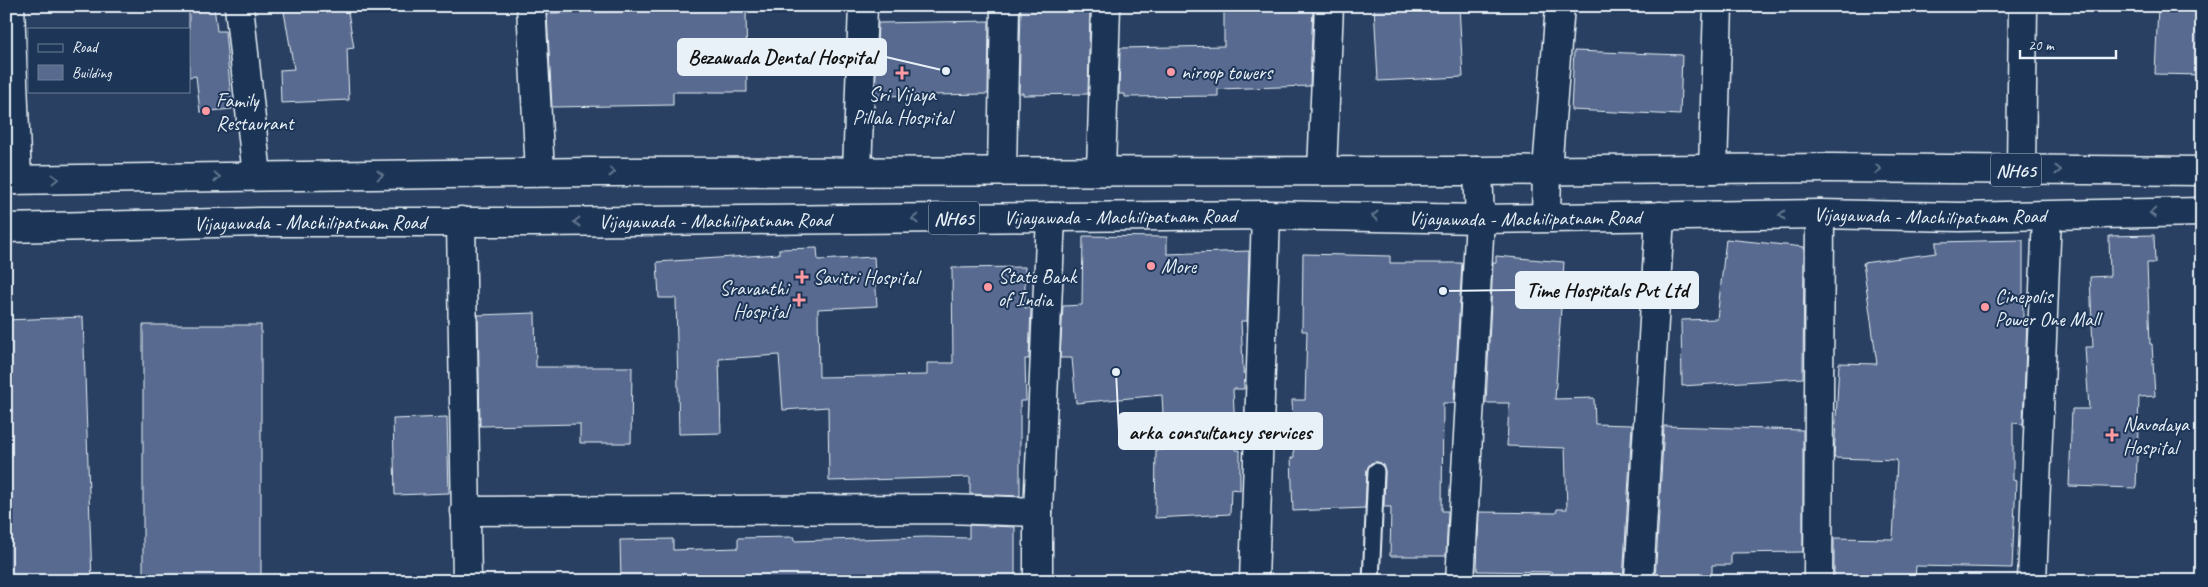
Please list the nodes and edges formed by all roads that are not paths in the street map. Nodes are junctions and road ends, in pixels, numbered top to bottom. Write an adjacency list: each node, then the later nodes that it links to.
1 (10, 6): 22 (main road)
2 (239, 6): 21 (main road)
3 (531, 6): 19 (main road)
4 (863, 6): 14 (main road)
5 (1005, 6): 15 (main road)
6 (1106, 6): 16 (main road)
7 (1329, 6): 17 (main road)
8 (1560, 6): 12 (main road)
9 (1718, 6): 11 (main road)
10 (2023, 6): 13 (main road)
11 (1713, 169): 12 (main road, NH65); 13 (main road, NH65, one-way to 13)
12 (1547, 170): 18 (main road, NH65); 28 (main road)
13 (2021, 170): 20 (main road, NH65, one-way to 20)
14 (857, 171): 15 (main road, NH65); 19 (main road, NH65, one-way to 14)
15 (1002, 171): 16 (main road, NH65)
16 (1101, 171): 17 (main road, NH65)
17 (1322, 171): 18 (main road, NH65)
18 (1478, 171): 30 (main road)
19 (540, 172): 21 (main road, NH65, one-way to 19)
20 (2202, 172)
21 (257, 176): 22 (main road, NH65, one-way to 21)
22 (12, 180)
23 (2202, 212): 27 (main road, Vijayawada - Machilipatnam Road / NH65, one-way to 27)
24 (1820, 214): 26 (main road, Vijayawada - Machilipatnam Road / NH65, one-way to 26); 27 (main road, Vijayawada - Machilipatnam Road / NH65); 42 (main road)
25 (1266, 215): 29 (main road, Vijayawada - Machilipatnam Road / NH65); 30 (main road, Vijayawada - Machilipatnam Road / NH65, one-way to 25); 38 (main road)
26 (1660, 216): 28 (main road, Vijayawada - Machilipatnam Road / NH65); 41 (main road)
27 (2047, 216): 43 (main road)
28 (1546, 217): 30 (main road, Vijayawada - Machilipatnam Road / NH65)
29 (1051, 218): 31 (main road, Vijayawada - Machilipatnam Road / NH65, one-way to 31); 35 (main road)
30 (1480, 219): 40 (main road)
31 (461, 221): 32 (main road, Vijayawada - Machilipatnam Road / NH65); 34 (main road)
32 (6, 228)
33 (1376, 471): 39 (lane)
34 (465, 510): 35 (main road); 36 (main road)
35 (1038, 512): 37 (main road)
36 (467, 581)
37 (1038, 581)
38 (1254, 581)
39 (1371, 581)
40 (1460, 581)
41 (1639, 581)
42 (1818, 581)
43 (2032, 581)

